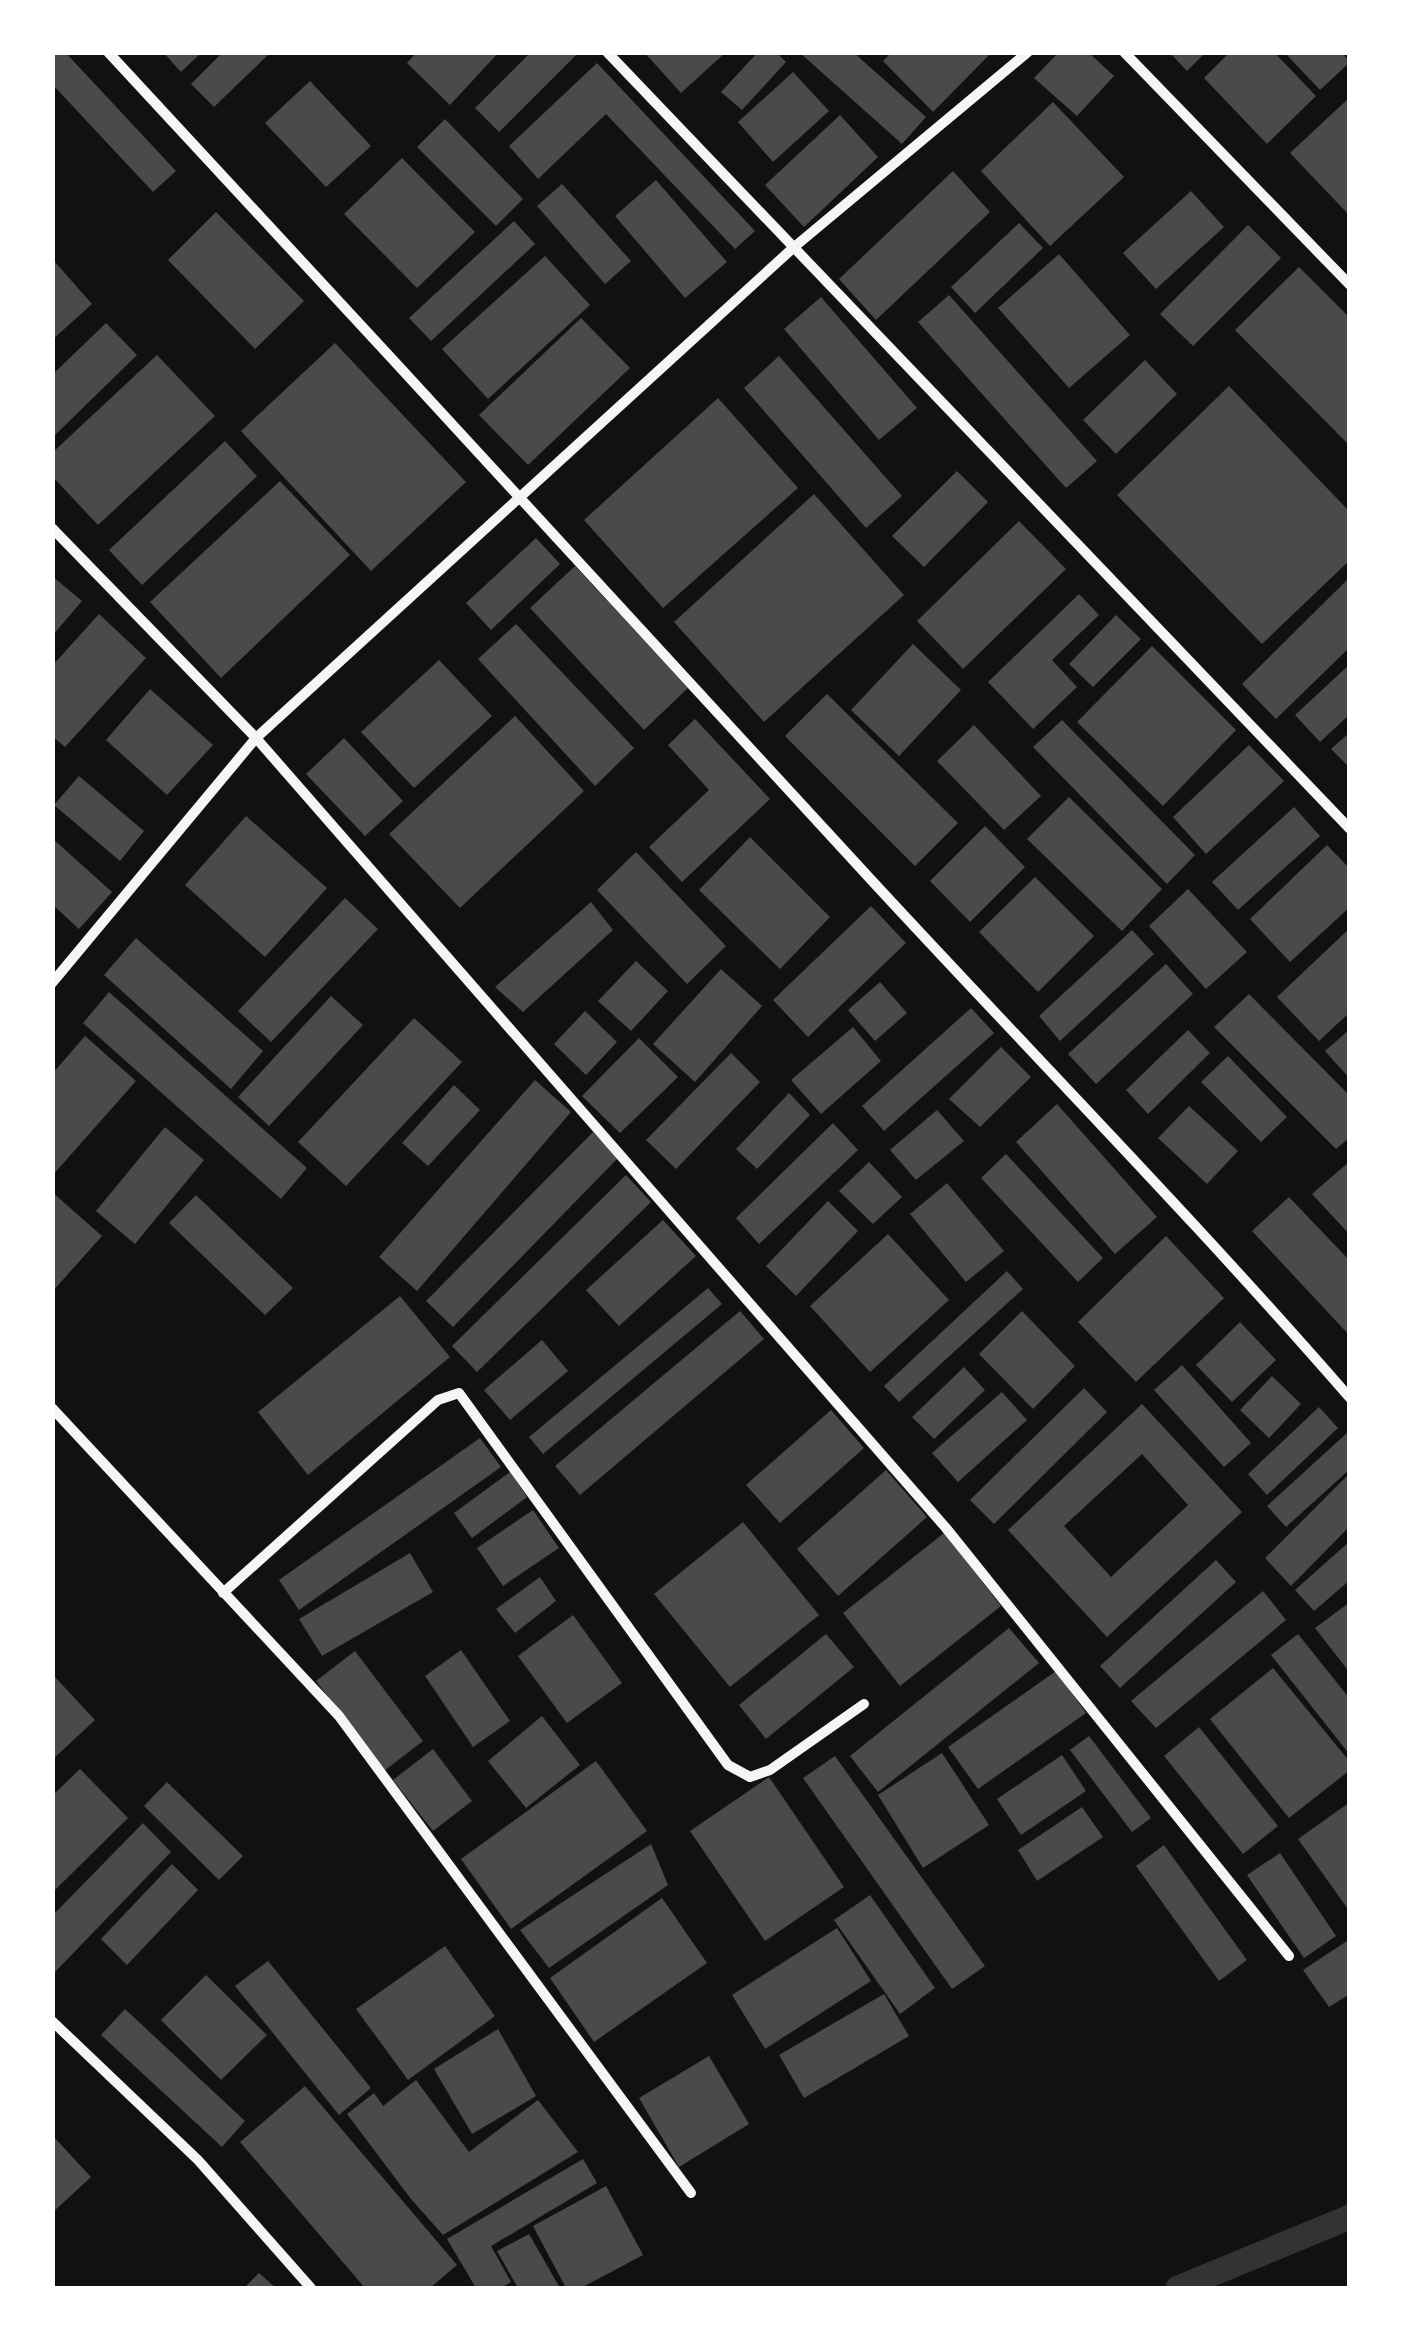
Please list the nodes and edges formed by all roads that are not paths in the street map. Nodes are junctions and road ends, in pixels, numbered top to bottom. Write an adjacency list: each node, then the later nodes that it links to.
1 (108, 52): 7 (street)
2 (608, 52): 5 (street)
3 (1028, 52): 5 (street)
4 (1124, 52): 6 (street)
5 (792, 248): 7 (street); 10 (street)
6 (1350, 284)
7 (521, 496): 9 (street); 12 (street)
8 (52, 528): 9 (street)
9 (256, 738): 11 (street); 16 (street)
10 (1350, 829)
11 (52, 983)
12 (1350, 1398)
13 (52, 1408): 14 (street)
14 (223, 1593): 15 (street); 18 (street)
15 (864, 1704)
16 (1289, 1956)
17 (52, 2020): 19 (street)
18 (692, 2192)
19 (311, 2288)

